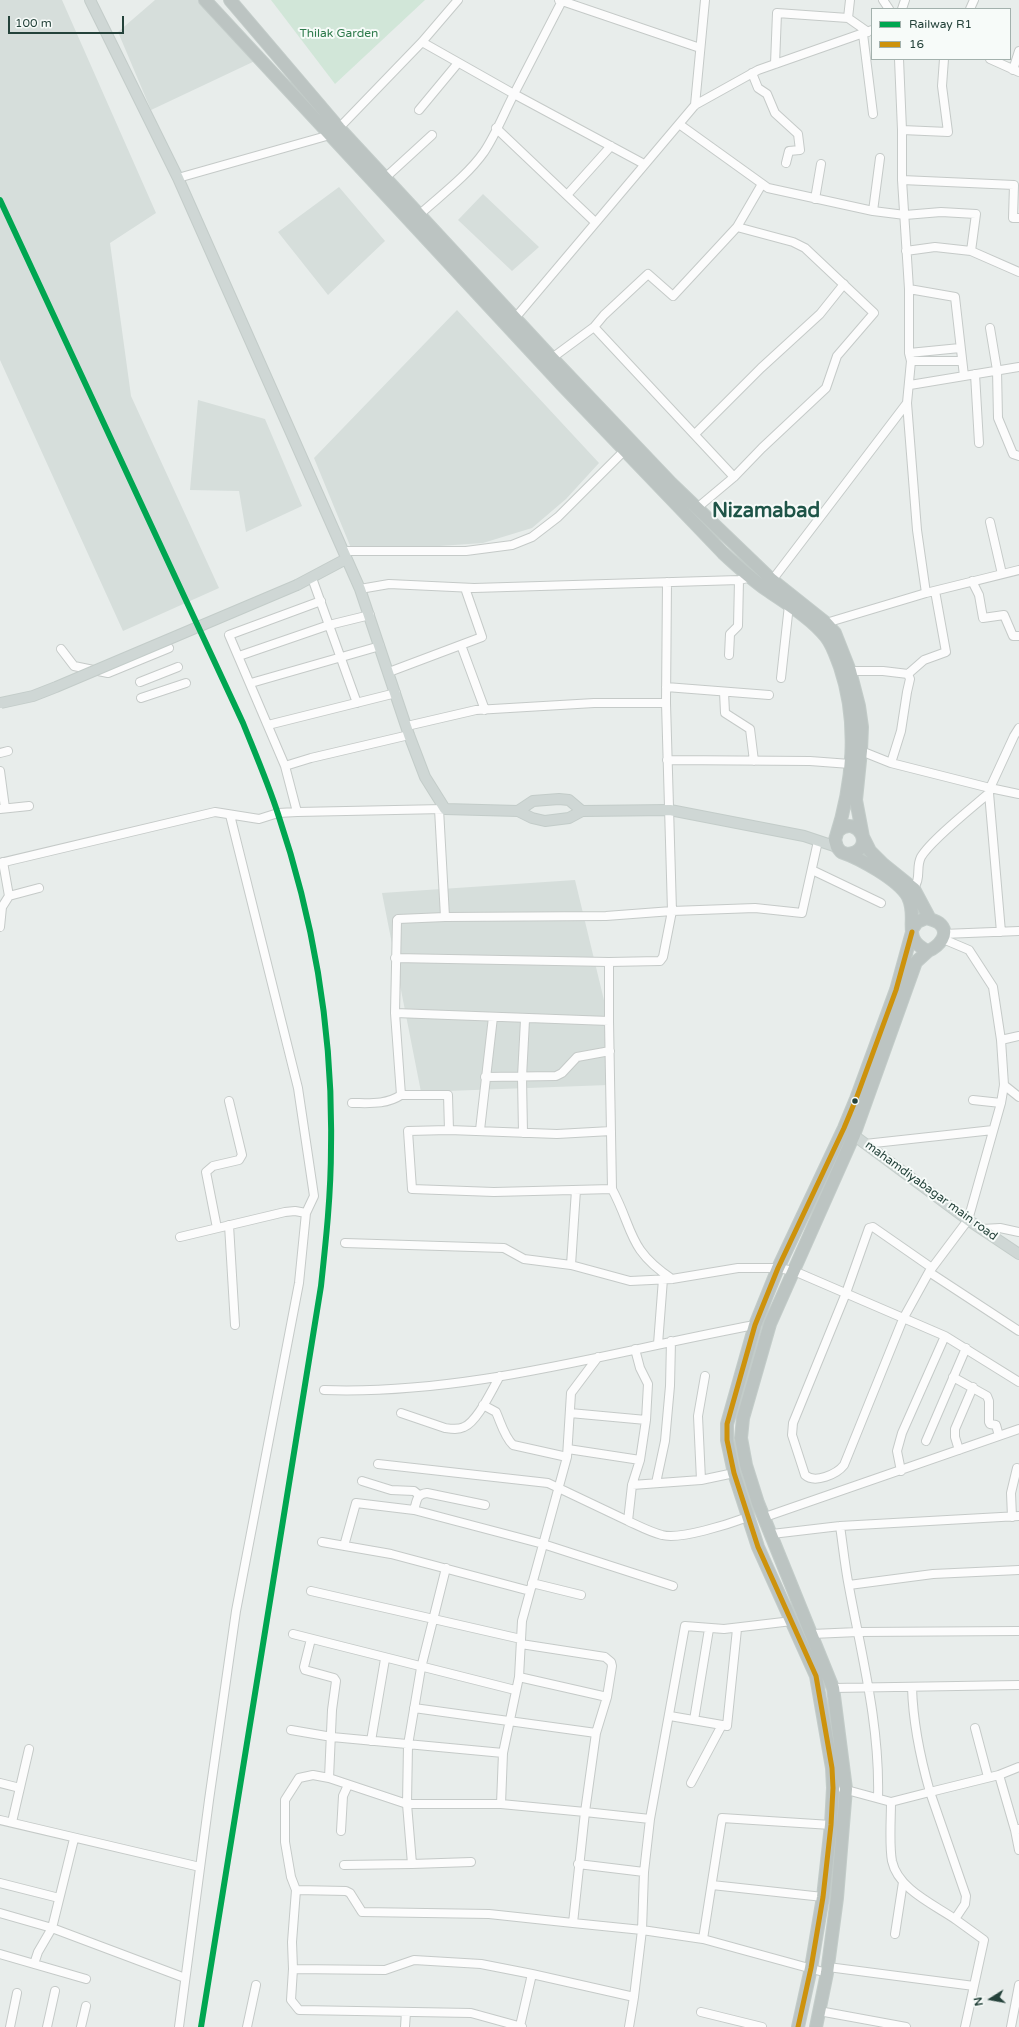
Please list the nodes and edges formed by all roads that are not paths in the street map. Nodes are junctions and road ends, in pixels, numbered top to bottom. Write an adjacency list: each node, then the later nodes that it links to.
1 (90, 0): 34 (main road)
2 (205, 0): 27 (highway)
3 (230, 0): 27 (highway)
4 (458, 0): 10 (street)
5 (705, 0): 11 (street)
6 (850, 0): 8 (street)
7 (560, 1): 11 (street); 20 (street)
8 (848, 18): 9 (street); 17 (street)
9 (868, 32): 17 (street); 23 (street)
10 (422, 42): 16 (street); 27 (street)
11 (700, 48): 21 (street)
12 (1019, 51): 18 (street)
13 (899, 60): 26 (street)
14 (944, 60): 26 (street)
15 (992, 60): 18 (street)
16 (458, 63): 20 (street); 22 (street)
17 (775, 64): 19 (street)
18 (1016, 71)
19 (752, 73): 21 (street); 31 (street)
20 (514, 94): 25 (street); 29 (street)
21 (695, 105): 24 (street)
22 (419, 110)
23 (873, 114)
24 (679, 124): 32 (street); 37 (street)
25 (496, 128): 38 (street); 41 (street)
26 (902, 130): 36 (street)
27 (334, 131): 34 (street); 35 (highway); 66 (highway)
28 (432, 136): 35 (street)
29 (611, 146): 32 (street); 38 (street)
30 (880, 158): 40 (street)
31 (786, 163)
32 (644, 164): 44 (street)
33 (822, 164): 39 (street)
34 (178, 178): 71 (main road)
35 (385, 178): 41 (highway)
36 (902, 180): 42 (street); 43 (street)
37 (762, 184): 39 (street); 45 (street)
38 (567, 195): 44 (street)
39 (815, 199): 40 (street)
40 (873, 211): 42 (street)
41 (419, 215): 51 (highway)
42 (904, 215): 46 (street); 47 (street)
43 (1019, 218)
44 (595, 222): 51 (street)
45 (737, 227): 49 (street); 52 (street)
46 (906, 251): 47 (street); 50 (street)
47 (971, 251): 48 (street)
48 (1019, 272)
49 (844, 284): 64 (street); 68 (street)
50 (909, 289): 54 (street); 55 (street)
51 (516, 317): 56 (highway)
52 (594, 327): 56 (street); 64 (street)
53 (990, 328): 59 (street)
54 (960, 348): 55 (street); 57 (street)
55 (910, 357): 57 (street); 62 (street)
56 (552, 358): 69 (highway)
57 (962, 361): 61 (street)
58 (1019, 368): 59 (street)
59 (997, 370): 60 (street); 67 (street)
60 (975, 374): 61 (street); 65 (street)
61 (964, 376): 62 (street)
62 (910, 385): 63 (street)
63 (907, 404): 76 (street); 82 (street)
64 (694, 434): 68 (street)
65 (979, 443)
66 (624, 451): 71 (street); 75 (highway)
67 (1019, 456)
68 (734, 477): 69 (street)
69 (697, 508): 76 (highway)
70 (990, 522): 73 (street)
71 (344, 555): 74 (main road); 80 (main road)
72 (1019, 570): 73 (street)
73 (1002, 574): 77 (street)
74 (312, 578): 83 (street); 109 (main road, bridge)
75 (745, 579): 76 (highway); 78 (street); 93 (street)
76 (768, 581): 84 (highway); 86 (highway)
77 (972, 581): 81 (street); 88 (street)
78 (667, 582): 79 (street); 104 (street)
79 (465, 588): 80 (street); 89 (street)
80 (360, 589): 85 (main road)
81 (935, 591): 82 (street); 99 (street)
82 (926, 593): 86 (street)
83 (321, 601): 87 (street); 94 (street)
84 (789, 606): 100 (street); 120 (highway)
85 (370, 615): 87 (street); 90 (main road)
86 (826, 623): 97 (highway)
87 (329, 625): 94 (street); 95 (street)
88 (1019, 636)
89 (461, 645): 98 (street); 112 (street)
90 (380, 646): 95 (street); 98 (main road)
91 (169, 648): 92 (street)
92 (61, 649)
93 (729, 655)
94 (239, 656): 103 (street)
95 (341, 658): 103 (street); 110 (street)
96 (178, 667): 101 (street)
97 (850, 671): 99 (street); 116 (highway)
98 (389, 672): 106 (main road)
99 (908, 674): 119 (street)
100 (781, 678)
101 (140, 682)
102 (186, 683): 108 (street)
103 (251, 683): 113 (street)
104 (666, 687): 105 (street); 111 (street)
105 (724, 692): 107 (street); 118 (street)
106 (396, 693): 110 (street); 115 (main road)
107 (770, 695)
108 (141, 698)
109 (0, 703)
110 (357, 703): 113 (street)
111 (666, 703): 112 (street); 117 (street)
112 (485, 710): 115 (street)
113 (268, 725): 121 (street)
114 (1019, 728): 123 (street)
115 (408, 730): 121 (street); 127 (main road)
116 (861, 751): 119 (street); 134 (highway)
117 (667, 760): 118 (street); 129 (street)
118 (754, 761): 120 (street)
119 (892, 763): 123 (street)
120 (850, 764): 133 (highway)
121 (286, 766): 131 (street)
122 (0, 771): 126 (street)
123 (990, 790): 124 (street); 141 (street); 150 (street)
124 (1019, 794)
125 (29, 806): 126 (street)
126 (3, 809)
127 (442, 809): 130 (main road); 131 (street); 145 (street)
128 (582, 810): 129 (main road); 130 (main road); 130 (main road)
129 (670, 810): 135 (main road); 144 (street)
130 (518, 811)
131 (297, 812): 132 (street)
132 (230, 815): 138 (street); 181 (street)
133 (838, 831): 134 (highway); 136 (highway)
134 (863, 837): 137 (highway); 141 (highway)
135 (818, 841): 136 (main road); 139 (street)
136 (837, 847): 137 (highway)
137 (848, 854): 141 (highway)
138 (1, 863): 142 (street)
139 (812, 870): 143 (street); 144 (street)
140 (38, 888): 142 (street)
141 (911, 893): 146 (highway); 148 (highway)
142 (5, 900): 147 (street)
143 (881, 903)
144 (672, 911): 145 (street); 154 (street)
145 (445, 917): 153 (street)
146 (930, 920): 148 (highway); 151 (highway)
147 (0, 927)
148 (912, 930): 152 (highway); 171 (highway)
149 (1019, 931): 150 (street)
150 (1001, 932): 151 (street)
151 (943, 937): 152 (highway); 160 (street)
152 (928, 951): 177 (highway)
153 (395, 958): 154 (street); 155 (street)
154 (609, 962): 158 (street)
155 (395, 1014): 156 (street); 165 (street)
156 (493, 1017): 157 (street); 162 (street)
157 (525, 1020): 158 (street); 163 (street)
158 (609, 1021): 161 (street)
159 (1019, 1036): 160 (street)
160 (1001, 1040): 164 (street)
161 (610, 1052): 163 (street); 175 (street)
162 (485, 1077): 163 (street); 173 (street)
163 (522, 1077): 176 (street)
164 (1004, 1086): 166 (street); 170 (street)
165 (401, 1095): 169 (street); 172 (street)
166 (1019, 1097)
167 (973, 1100): 170 (street)
168 (228, 1101): 184 (street)
169 (352, 1103)
170 (1001, 1103): 174 (street)
171 (844, 1128): 177 (main road, mahamdiyabagar main road); 191 (highway)
172 (449, 1130): 173 (street); 180 (street)
173 (480, 1130): 176 (street)
174 (993, 1130): 178 (street); 182 (street)
175 (611, 1132): 176 (street); 179 (street)
176 (523, 1133)
177 (854, 1135): 178 (main road, mahamdiyabagar main road); 193 (highway)
178 (865, 1144): 182 (main road, mahamdiyabagar main road)
179 (612, 1189): 180 (street); 195 (street)
180 (576, 1190): 190 (street)
181 (306, 1213): 183 (street); 311 (street)
182 (968, 1220): 185 (main road, mahamdiyabagar main road); 192 (street)
183 (229, 1225): 184 (street); 198 (street)
184 (217, 1228): 187 (street)
185 (982, 1229): 186 (street); 189 (main road, mahamdiyabagar main road)
186 (1019, 1232)
187 (180, 1237)
188 (345, 1243): 190 (street)
189 (1019, 1254)
190 (571, 1265): 194 (street)
191 (778, 1268): 193 (street); 195 (street); 199 (highway)
192 (930, 1270): 196 (street); 197 (street); 200 (street)
193 (794, 1271): 196 (street); 237 (highway)
194 (663, 1279): 195 (street); 203 (street)
195 (672, 1279)
196 (846, 1293): 197 (street); 197 (street)
197 (903, 1319): 201 (street)
198 (235, 1325)
199 (756, 1325): 202 (street); 226 (highway)
200 (1019, 1331)
201 (945, 1336): 204 (street); 225 (street)
202 (671, 1342): 203 (street); 229 (street)
203 (658, 1344): 205 (street)
204 (966, 1348): 209 (street); 210 (street)
205 (635, 1349): 206 (street); 216 (street)
206 (598, 1357): 207 (street); 215 (street)
207 (500, 1376): 212 (street); 213 (street)
208 (705, 1376): 227 (street)
209 (953, 1377): 211 (street); 219 (street)
210 (1019, 1382)
211 (973, 1387): 218 (street); 220 (street)
212 (324, 1390)
213 (483, 1405): 214 (street); 221 (street)
214 (401, 1413)
215 (570, 1413): 216 (street); 221 (street)
216 (646, 1420): 222 (street)
217 (1019, 1429): 218 (street)
218 (999, 1436): 220 (street)
219 (926, 1441)
220 (959, 1450): 225 (street)
221 (567, 1453): 222 (street); 231 (street)
222 (640, 1460): 230 (street)
223 (378, 1464): 231 (street)
224 (1016, 1468): 235 (street)
225 (901, 1471): 237 (street)
226 (734, 1473): 227 (street); 236 (highway)
227 (701, 1480): 229 (street)
228 (362, 1481): 232 (street)
229 (656, 1483): 230 (street)
230 (632, 1485): 238 (street)
231 (559, 1487): 238 (street); 242 (street)
232 (419, 1495): 233 (street); 234 (street)
233 (485, 1505)
234 (414, 1510): 242 (street); 243 (street)
235 (1015, 1516): 239 (street)
236 (748, 1517): 238 (street); 252 (highway)
237 (765, 1517): 240 (highway)
238 (628, 1521)
239 (840, 1526): 240 (street); 246 (street)
240 (772, 1534): 258 (highway)
241 (322, 1542): 243 (street)
242 (543, 1544): 247 (street); 248 (street)
243 (344, 1546): 244 (street)
244 (446, 1568): 248 (street); 251 (street)
245 (1019, 1570): 246 (street)
246 (849, 1585): 256 (street)
247 (673, 1586)
248 (531, 1587): 250 (street); 260 (street)
249 (311, 1591): 251 (street)
250 (581, 1595)
251 (433, 1620): 260 (street); 262 (street)
252 (792, 1621): 254 (street); 291 (highway)
253 (709, 1629): 254 (street); 271 (street); 272 (street)
254 (737, 1629): 274 (street)
255 (1019, 1631): 256 (street)
256 (858, 1632): 258 (street); 265 (street)
257 (292, 1634): 259 (street)
258 (812, 1634): 267 (highway)
259 (311, 1639): 261 (street); 278 (street)
260 (521, 1641): 263 (street); 269 (street)
261 (385, 1659): 262 (street); 279 (street)
262 (421, 1668): 268 (street); 270 (street)
263 (519, 1677): 268 (street); 269 (street)
264 (1019, 1685): 266 (street)
265 (868, 1686): 266 (street); 267 (street); 294 (street)
266 (912, 1687): 293 (street)
267 (833, 1688): 292 (highway)
268 (515, 1690): 273 (street)
269 (607, 1697): 277 (street)
270 (414, 1708): 273 (street); 280 (street)
271 (670, 1716): 272 (street); 299 (street)
272 (694, 1720): 274 (street)
273 (510, 1721): 277 (street); 282 (street)
274 (722, 1725): 288 (street)
275 (975, 1728): 285 (street)
276 (291, 1730): 278 (street)
277 (596, 1732): 298 (street)
278 (332, 1737): 279 (street); 286 (street)
279 (371, 1741): 280 (street)
280 (408, 1745): 282 (street); 296 (street)
281 (29, 1749): 290 (street)
282 (503, 1753): 297 (street)
283 (1019, 1767): 284 (street)
284 (999, 1774): 285 (street); 303 (street)
285 (988, 1777): 293 (street)
286 (329, 1778): 289 (street); 316 (street)
287 (0, 1783): 290 (street)
288 (691, 1783)
289 (348, 1785): 296 (street); 304 (street)
290 (20, 1788): 301 (street)
291 (833, 1788): 292 (street); 302 (highway)
292 (846, 1789): 294 (street); 330 (highway)
293 (930, 1792): 295 (street); 320 (street)
294 (878, 1798): 295 (street)
295 (891, 1802): 313 (street)
296 (406, 1804): 297 (street); 308 (street)
297 (501, 1804): 298 (street)
298 (585, 1812): 299 (street); 309 (street)
299 (650, 1819): 312 (street)
300 (0, 1820): 301 (street)
301 (12, 1822): 305 (street)
302 (831, 1825): 315 (street); 317 (highway)
303 (1017, 1829): 306 (street)
304 (341, 1831)
305 (74, 1839): 311 (street); 318 (street)
306 (1019, 1850)
307 (471, 1862): 308 (street)
308 (412, 1864): 310 (street)
309 (578, 1864): 312 (street); 321 (street)
310 (344, 1865)
311 (200, 1867): 332 (street)
312 (644, 1872): 323 (street)
313 (903, 1882): 320 (street); 324 (street)
314 (0, 1883): 318 (street)
315 (712, 1885): 317 (street); 325 (street)
316 (296, 1890): 321 (street); 329 (street)
317 (823, 1896): 328 (highway)
318 (59, 1898): 322 (street)
319 (0, 1913): 322 (street)
320 (955, 1919): 336 (street)
321 (573, 1923): 323 (street)
322 (52, 1928): 327 (street); 332 (street)
323 (642, 1930): 325 (street); 339 (street)
324 (895, 1934)
325 (703, 1939): 328 (street)
326 (0, 1954): 327 (street)
327 (34, 1964): 333 (street)
328 (811, 1968): 330 (street); 353 (highway)
329 (293, 1969): 331 (street); 342 (street)
330 (827, 1970): 336 (street); 341 (highway)
331 (532, 1974): 339 (street); 350 (street)
332 (185, 1978): 347 (street)
333 (86, 1979)
334 (256, 1985): 348 (street)
335 (1019, 1985): 357 (street)
336 (974, 1986): 356 (street)
337 (55, 1991): 345 (street)
338 (17, 1993): 344 (street)
339 (634, 1997): 351 (street)
340 (86, 2006): 346 (street)
341 (819, 2011): 354 (highway); 355 (street)
342 (406, 2012): 349 (street); 350 (street)
343 (702, 2012): 352 (street)
344 (10, 2027)
345 (47, 2027)
346 (81, 2027)
347 (178, 2027)
348 (247, 2027)
349 (405, 2027)
350 (521, 2027)
351 (629, 2027)
352 (762, 2027)
353 (798, 2027)
354 (816, 2027)
355 (906, 2027)
356 (965, 2027)
357 (1011, 2027)

